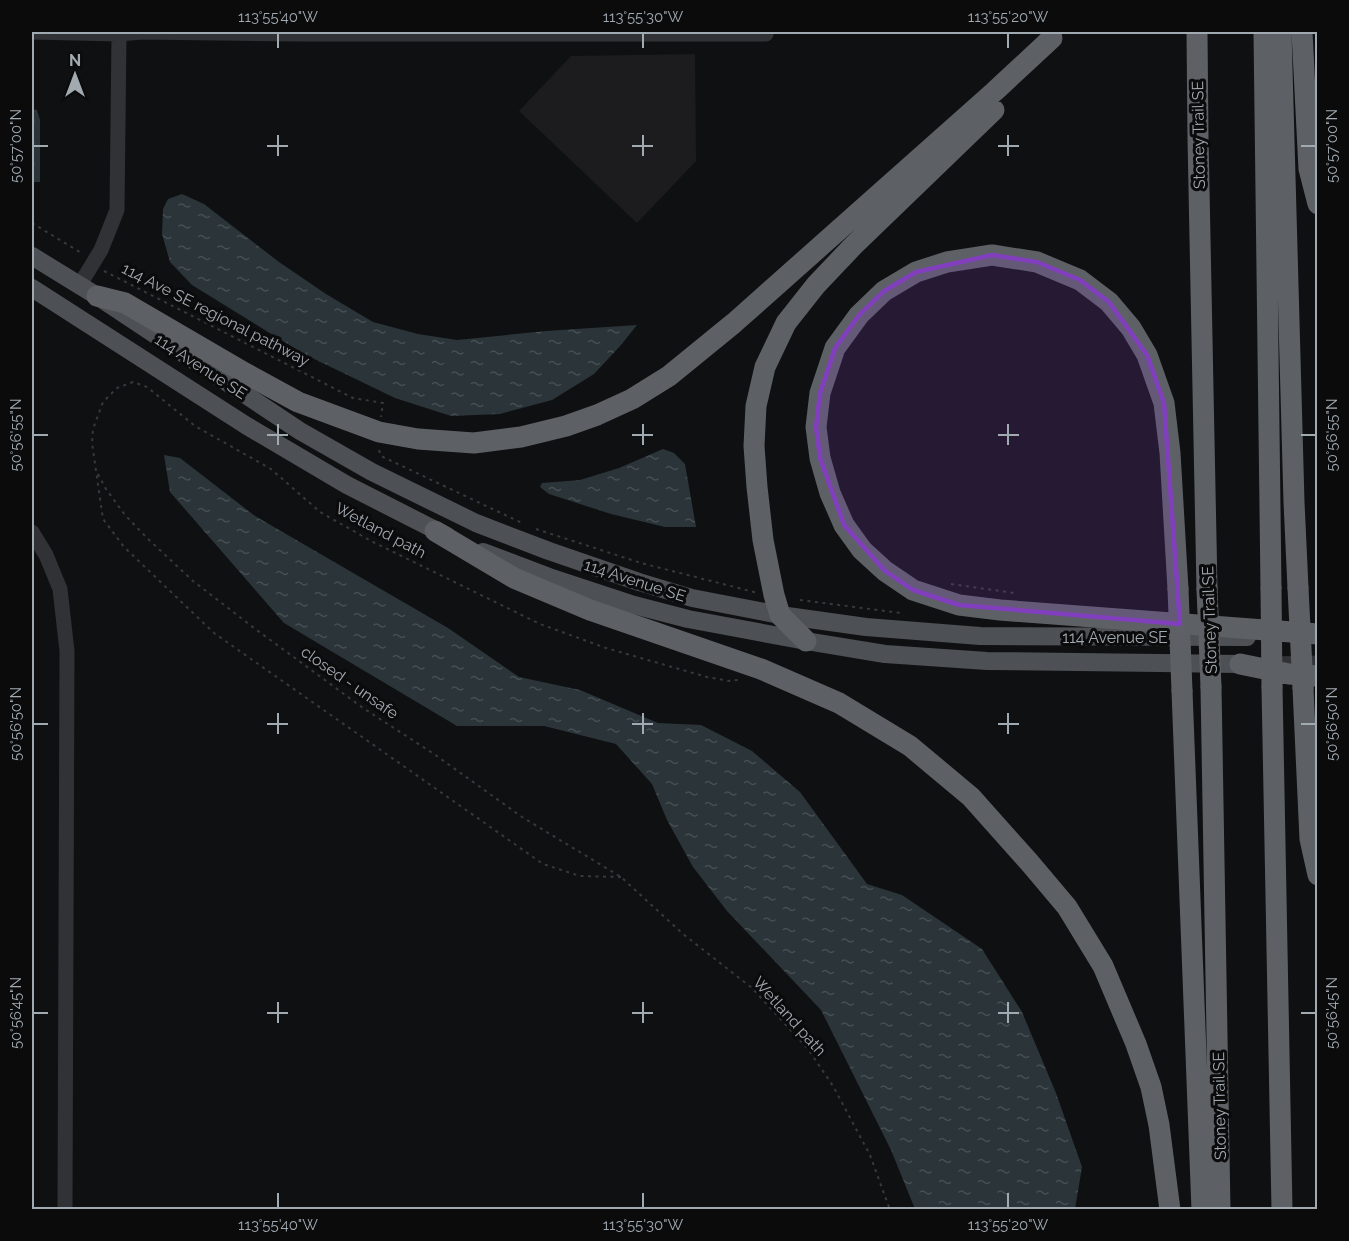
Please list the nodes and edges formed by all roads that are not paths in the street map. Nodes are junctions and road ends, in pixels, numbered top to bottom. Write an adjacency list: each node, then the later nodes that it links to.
1 (32, 32): 10 (street)
2 (142, 32): 7 (street); 10 (street)
3 (1197, 32): 29 (highway, Stoney Trail SE, bridge)
4 (1264, 32): 30 (highway, bridge)
5 (1281, 32): 24 (highway, bridge)
6 (1302, 32): 13 (highway)
7 (302, 33): 8 (street)
8 (440, 33): 9 (street)
9 (622, 33): 11 (street)
10 (119, 34): 16 (street)
11 (766, 34)
12 (1054, 35): 16 (highway); 19 (highway)
13 (1317, 204)
14 (32, 256): 16 (main road, 114 Avenue SE)
15 (32, 288): 17 (main road, 114 Avenue SE)
16 (88, 291): 19 (main road, 114 Avenue SE)
17 (435, 531): 21 (main road, 114 Avenue SE); 27 (highway)
18 (32, 532): 26 (street)
19 (780, 615): 20 (main road, 114 Avenue SE); 21 (highway)
20 (1317, 636): 28 (highway, bridge)
21 (806, 641): 23 (main road, 114 Avenue SE)
22 (1317, 663): 23 (street, 114 Avenue SE)
23 (1240, 664): 24 (highway)
24 (1310, 682): 25 (highway)
25 (1317, 875)
26 (65, 1209)
27 (1170, 1209)
28 (1202, 1209)
29 (1220, 1209)
30 (1282, 1209)

